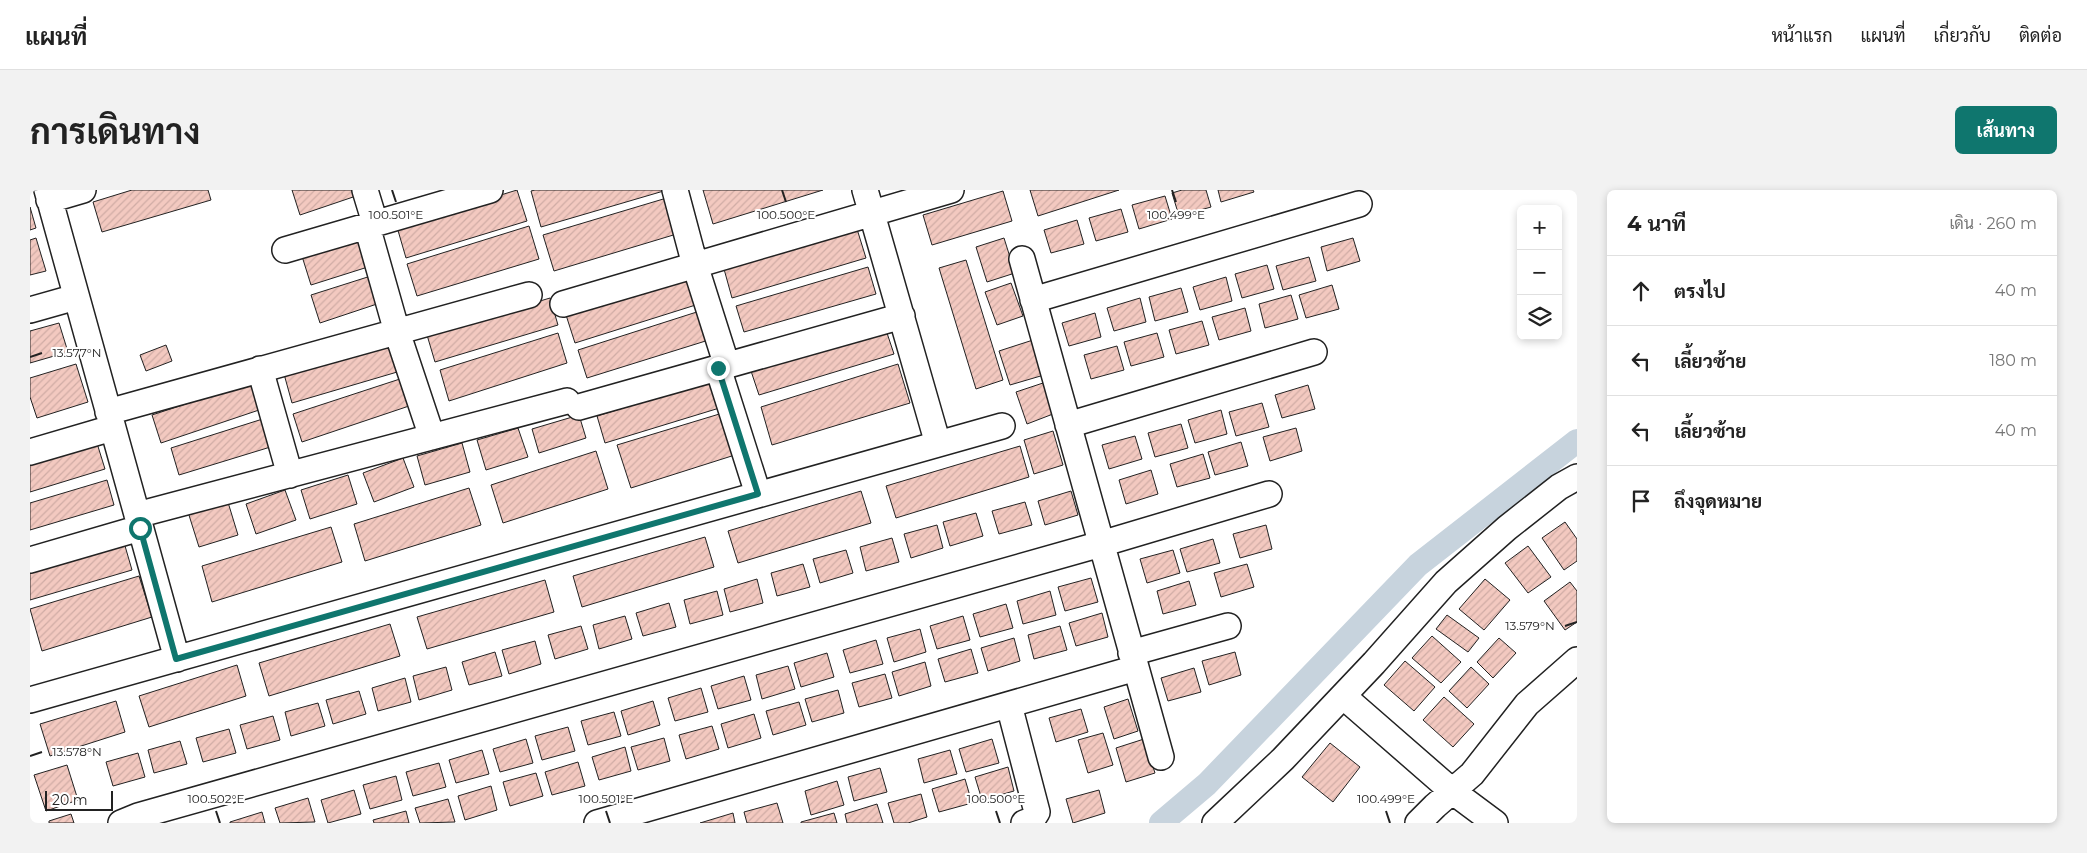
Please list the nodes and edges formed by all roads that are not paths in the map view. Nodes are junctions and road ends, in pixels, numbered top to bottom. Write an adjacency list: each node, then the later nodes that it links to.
1 (84, 190): 6 (street)
2 (365, 190): 9 (street)
3 (490, 190): 9 (street)
4 (675, 190): 12 (street)
5 (951, 190): 7 (street)
6 (48, 195): 14 (street)
7 (868, 202): 12 (street); 18 (street)
8 (1360, 204): 15 (street)
9 (371, 224): 10 (street); 19 (street)
10 (285, 250)
11 (1022, 259): 15 (street)
12 (695, 265): 16 (street); 21 (street)
13 (529, 295): 19 (street)
14 (76, 297): 17 (street); 23 (street)
15 (1033, 300): 24 (street)
16 (563, 304)
17 (30, 310)
18 (902, 316): 21 (street); 27 (street)
19 (397, 332): 22 (street); 26 (street)
20 (1314, 352): 24 (street)
21 (722, 367): 26 (street); 31 (street)
22 (260, 370): 23 (street); 29 (street)
23 (110, 420): 28 (street); 33 (street)
24 (1068, 425): 34 (street)
25 (1002, 426): 27 (street)
26 (432, 437): 29 (street)
27 (938, 444): 31 (street)
28 (30, 452)
29 (290, 475): 33 (street)
30 (1577, 477): 40 (street)
31 (758, 494): 37 (street)
32 (1269, 494): 34 (street)
33 (138, 522): 35 (street); 37 (street)
34 (1101, 544): 38 (street); 45 (street)
35 (30, 560)
36 (1228, 626): 38 (street)
37 (176, 659): 41 (street)
38 (1134, 660): 42 (street); 43 (street)
39 (1577, 660): 44 (street)
40 (1343, 696): 44 (street); 48 (street)
41 (30, 700)
42 (1009, 705): 46 (street); 47 (street)
43 (1160, 757)
44 (1452, 791): 49 (street); 50 (street)
45 (121, 823)
46 (597, 823)
47 (1024, 823)
48 (1214, 823)
49 (1418, 823)
50 (1495, 823)

